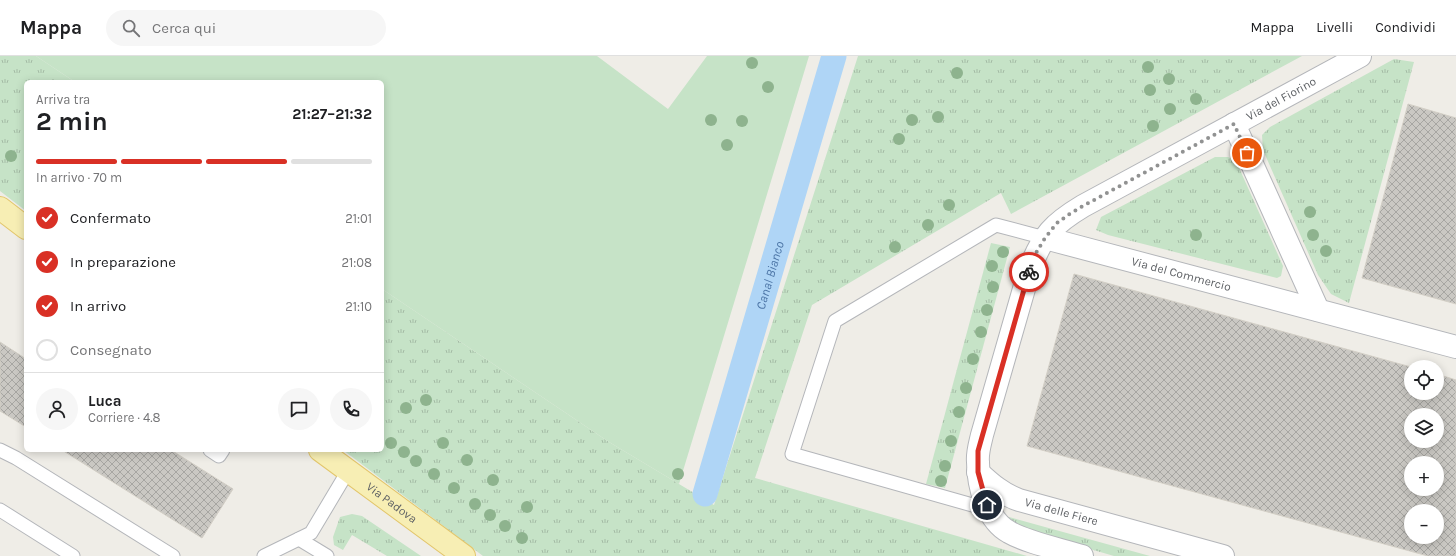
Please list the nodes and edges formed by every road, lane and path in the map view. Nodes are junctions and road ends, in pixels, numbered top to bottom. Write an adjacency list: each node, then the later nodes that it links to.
1 (1360, 56): 2 (street, Via del Fiorino)
2 (1234, 124): 5 (street, Via del Fiorino); 6 (street)
3 (0, 208): 4 (main road)
4 (24, 226)
5 (1045, 238): 6 (street, Via del Commercio); 13 (street, Via del Fiorino); 16 (lane)
6 (1318, 310): 7 (street, Via del Commercio)
7 (1456, 347)
8 (0, 450): 19 (lane)
9 (213, 452): 10 (lane)
10 (222, 452)
11 (323, 452): 12 (main road, Via Padova)
12 (348, 471): 17 (lane); 22 (main road, Via Padova)
13 (978, 472): 14 (street, Via delle Fiere); 16 (street)
14 (995, 487): 16 (lane); 24 (street, Via delle Fiere)
15 (0, 510): 18 (lane)
16 (990, 510): 23 (street)
17 (300, 539): 20 (lane); 21 (lane)
18 (73, 556)
19 (172, 556)
20 (264, 556)
21 (327, 556)
22 (464, 556)
23 (1082, 556)
24 (1223, 556)

